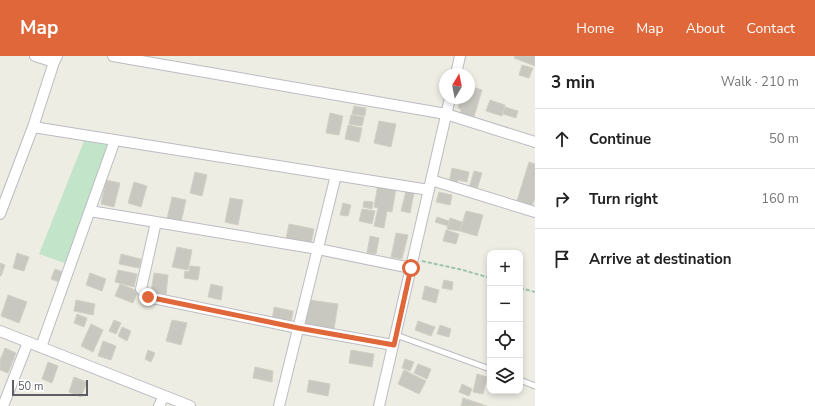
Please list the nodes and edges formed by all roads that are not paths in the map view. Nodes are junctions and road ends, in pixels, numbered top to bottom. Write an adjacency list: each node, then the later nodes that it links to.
1 (35, 56): 5 (street)
2 (113, 56): 4 (street)
3 (460, 56): 6 (street)
4 (128, 57): 8 (street)
5 (56, 59): 9 (street)
6 (457, 68)
7 (448, 104): 8 (street)
8 (446, 114): 11 (street); 13 (street)
9 (33, 127): 10 (street); 17 (street)
10 (115, 140): 12 (street); 15 (street)
11 (535, 142)
12 (336, 175): 14 (street); 19 (street)
13 (431, 180): 14 (street); 16 (street)
14 (429, 190): 20 (street)
15 (90, 211): 18 (street); 25 (street)
16 (535, 212)
17 (0, 214)
18 (156, 222): 19 (street); 21 (street)
19 (318, 249): 20 (street); 21 (street)
20 (412, 264): 23 (street)
21 (298, 328): 23 (street); 33 (street)
22 (0, 331): 24 (street)
23 (395, 340): 26 (lane); 34 (street)
24 (28, 342): 25 (street); 30 (street)
25 (40, 347): 29 (street)
26 (487, 368)
27 (523, 381): 28 (lane)
28 (535, 386)
29 (164, 396): 31 (street); 32 (street)
30 (3, 406)
31 (159, 406)
32 (190, 406)
33 (279, 406)
34 (379, 406)

